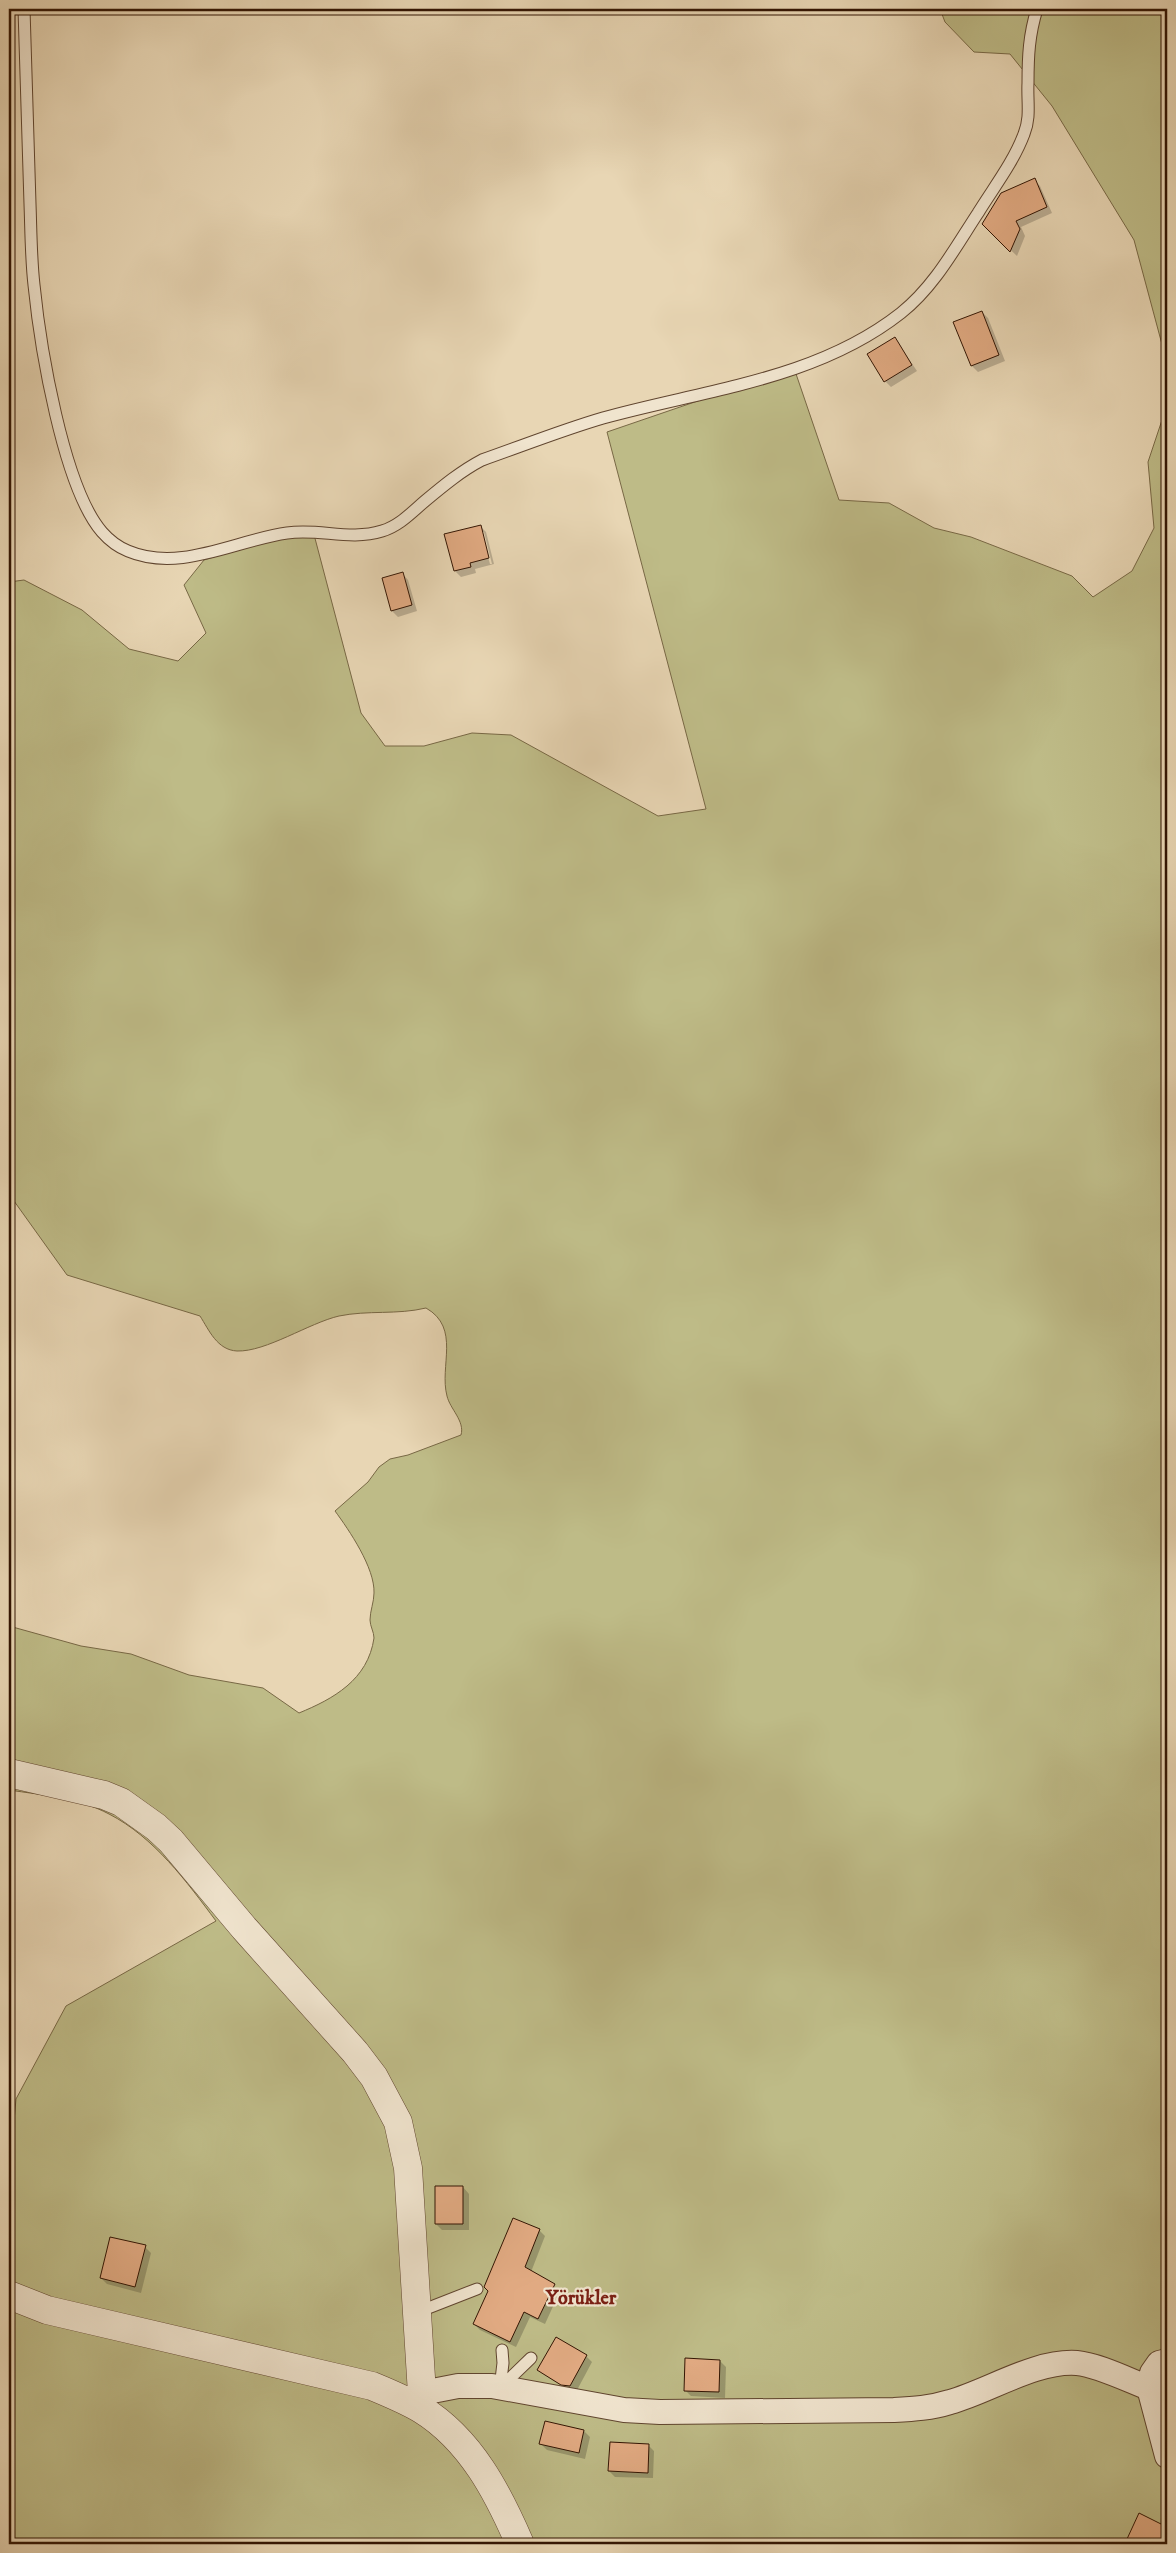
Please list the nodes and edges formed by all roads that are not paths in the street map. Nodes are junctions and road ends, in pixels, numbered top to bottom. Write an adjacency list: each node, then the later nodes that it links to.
1 (24, 9): 2 (lane)
2 (1037, 9)
3 (9, 1773): 6 (street)
4 (478, 2289): 6 (lane)
5 (9, 2295): 12 (street)
6 (418, 2312): 12 (street)
7 (502, 2350): 10 (lane)
8 (531, 2358): 10 (lane)
9 (1167, 2361): 11 (street)
10 (500, 2388): 11 (street); 12 (street)
11 (1149, 2388): 13 (street)
12 (422, 2401): 15 (street)
13 (1162, 2416): 14 (street)
14 (1167, 2456)
15 (520, 2544)

